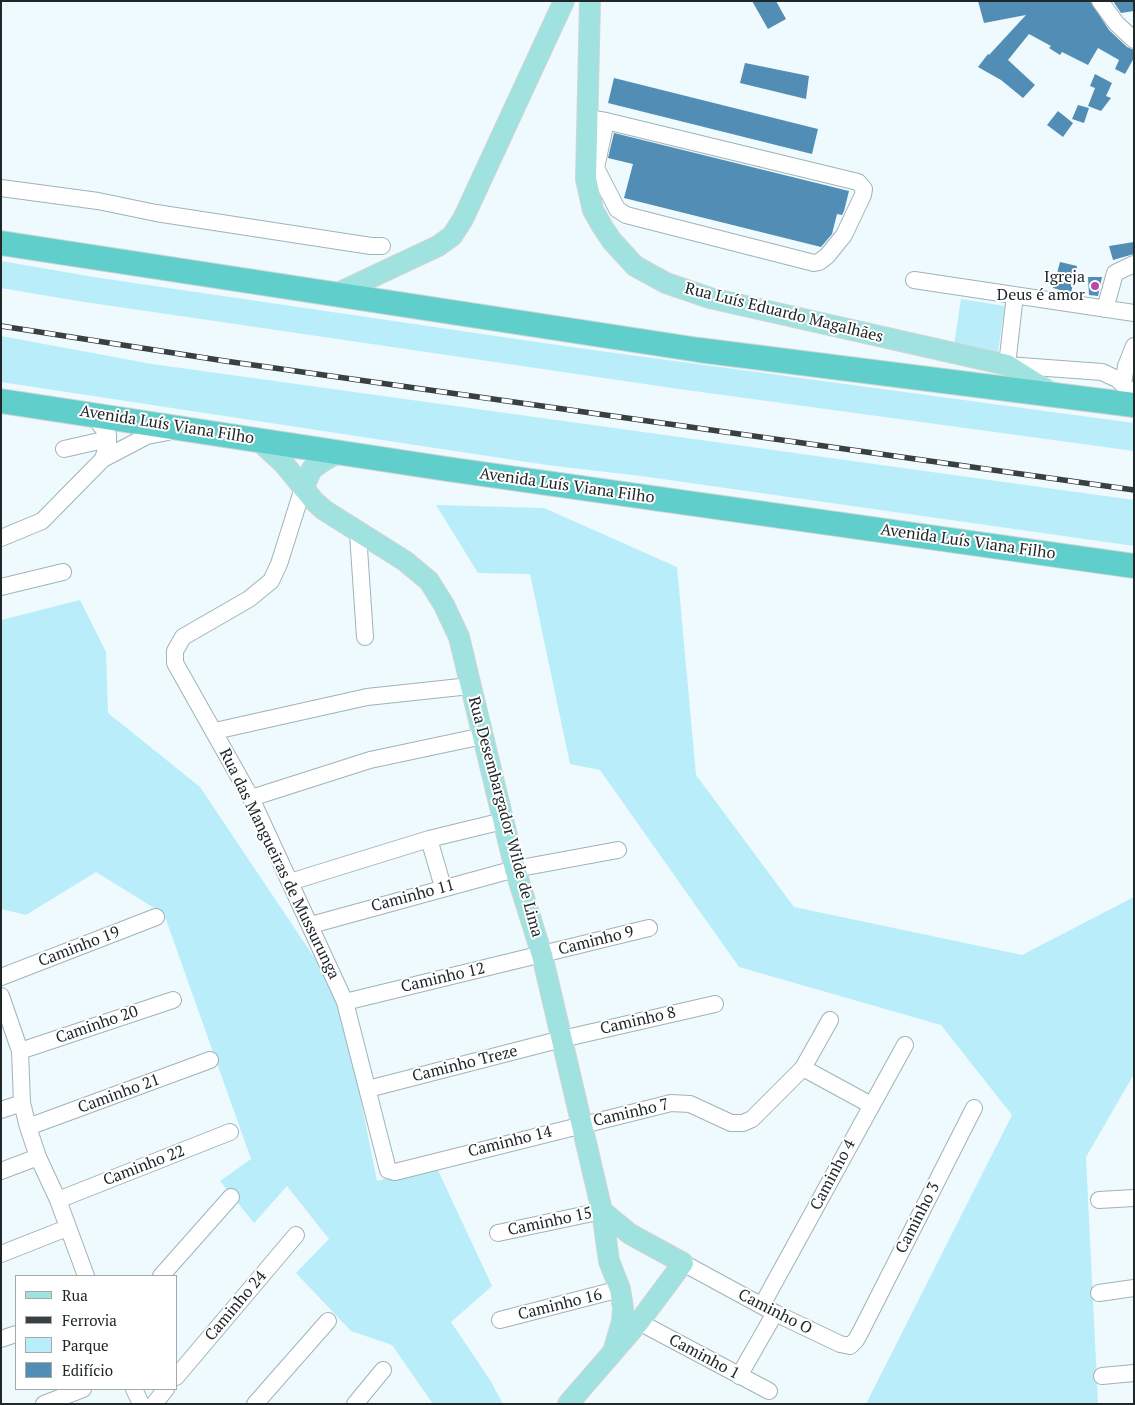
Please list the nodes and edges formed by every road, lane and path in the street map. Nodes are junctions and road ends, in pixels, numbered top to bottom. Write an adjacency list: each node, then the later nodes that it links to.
1 (564, 1): 9 (main road)
2 (590, 1): 5 (main road, Rua Luís Eduardo Magalhães)
3 (1100, 1): 4 (street)
4 (1134, 40)
5 (597, 119): 5 (street); 16 (main road, Rua Luís Eduardo Magalhães)
6 (1, 188): 9 (street)
7 (1, 243): 11 (highway)
8 (1134, 264): 13 (street)
9 (399, 265): 11 (main road)
10 (914, 280): 12 (street)
11 (336, 294): 18 (highway)
12 (1015, 295): 13 (street); 16 (street)
13 (1105, 309): 14 (street)
14 (1134, 313)
15 (1134, 346): 17 (street)
16 (1007, 365): 17 (street); 18 (main road, Rua Luís Eduardo Magalhães)
17 (1128, 389)
18 (1056, 396): 20 (highway)
19 (1, 401): 21 (highway, Avenida Luís Viana Filho)
20 (1134, 405)
21 (92, 414): 22 (highway, Avenida Luís Viana Filho); 23 (street)
22 (203, 431): 24 (highway, Avenida Luís Viana Filho); 27 (street)
23 (108, 439): 25 (street); 27 (street)
24 (257, 439): 26 (highway, Avenida Luís Viana Filho); 28 (main road, Rua Desembargador Wilde de Lima)
25 (64, 449)
26 (339, 452): 28 (main road); 31 (highway, Avenida Luís Viana Filho)
27 (103, 459): 30 (street)
28 (304, 488): 29 (main road, Rua Desembargador Wilde de Lima); 36 (street, Rua das Mangueiras de Mussurunga)
29 (358, 534): 34 (street); 35 (main road, Rua Desembargador Wilde de Lima)
30 (1, 538)
31 (1134, 566)
32 (63, 572): 33 (street)
33 (1, 587)
34 (365, 637)
35 (470, 686): 36 (street); 37 (main road, Rua Desembargador Wilde de Lima)
36 (215, 731): 38 (street, Rua das Mangueiras de Mussurunga)
37 (482, 736): 38 (street); 39 (main road, Rua Desembargador Wilde de Lima)
38 (251, 798): 43 (street, Rua das Mangueiras de Mussurunga)
39 (503, 821): 40 (street); 42 (main road, Rua Desembargador Wilde de Lima)
40 (429, 839): 43 (street); 44 (street)
41 (618, 850): 42 (street, Caminho 11)
42 (515, 869): 44 (street, Caminho 11); 48 (main road, Rua Desembargador Wilde de Lima)
43 (290, 882): 46 (street, Rua das Mangueiras de Mussurunga)
44 (443, 887): 46 (street, Caminho 11)
45 (156, 917): 49 (street, Caminho 19)
46 (311, 925): 52 (street, Rua das Mangueiras de Mussurunga)
47 (649, 928): 48 (street, Caminho 9)
48 (542, 955): 52 (street, Caminho 12); 55 (main road, Rua Desembargador Wilde de Lima)
49 (1, 977)
50 (1, 996): 57 (street)
51 (173, 1000): 57 (street, Caminho 20)
52 (345, 1002): 60 (street, Rua das Mangueiras de Mussurunga)
53 (715, 1004): 55 (street, Caminho 8)
54 (830, 1020): 59 (street)
55 (562, 1039): 60 (street, Caminho Treze); 65 (main road, Rua Desembargador Wilde de Lima)
56 (905, 1045): 62 (street, Caminho 4)
57 (20, 1051): 61 (street)
58 (210, 1060): 66 (street, Caminho 21)
59 (803, 1068): 62 (street); 65 (street, Caminho 7)
60 (368, 1089): 68 (street, Rua das Mangueiras de Mussurunga)
61 (22, 1103): 64 (street); 66 (street)
62 (870, 1104): 88 (street, Caminho 4)
63 (974, 1108): 92 (street, Caminho 3)
64 (1, 1110)
65 (582, 1124): 68 (street, Caminho 14); 75 (main road, Rua Desembargador Wilde de Lima)
66 (28, 1127): 69 (street)
67 (230, 1132): 73 (street, Caminho 22)
68 (382, 1152)
69 (38, 1157): 70 (street); 73 (street)
70 (1, 1171)
71 (231, 1197): 84 (street)
72 (1134, 1198): 74 (street)
73 (58, 1200): 76 (street)
74 (1099, 1200)
75 (602, 1211): 77 (street, Caminho 15); 78 (main road); 81 (main road, Rua Desembargador Wilde de Lima)
76 (67, 1228): 80 (street); 83 (street)
77 (498, 1233)
78 (630, 1234): 81 (main road); 82 (main road)
79 (296, 1235): 98 (street, Caminho 24)
80 (1, 1254)
81 (608, 1255): 87 (main road, Rua Desembargador Wilde de Lima)
82 (683, 1264): 88 (street, Caminho O); 91 (main road, Rua Desembargador Wilde de Lima)
83 (86, 1275)
84 (162, 1275)
85 (1134, 1288): 86 (street)
86 (1099, 1293)
87 (621, 1299): 89 (street, Caminho 16); 91 (main road); 95 (main road, Rua Desembargador Wilde de Lima)
88 (768, 1309): 92 (street, Caminho O); 99 (street, Caminho 4)
89 (500, 1320)
90 (328, 1321): 108 (street)
91 (640, 1322): 95 (main road, Rua Desembargador Wilde de Lima); 99 (street, Caminho 1)
92 (862, 1329)
93 (15, 1334): 94 (street)
94 (1, 1339)
95 (613, 1352): 110 (main road, Rua Desembargador Wilde de Lima)
96 (383, 1370): 109 (street)
97 (1134, 1373): 100 (street)
98 (178, 1375)
99 (739, 1376): 104 (street, Caminho 1)
100 (1102, 1376)
101 (80, 1390): 105 (street)
102 (134, 1390): 106 (street)
103 (165, 1390): 107 (street)
104 (769, 1392)
105 (44, 1404)
106 (141, 1404)
107 (154, 1404)
108 (255, 1404)
109 (355, 1404)
110 (568, 1404)

